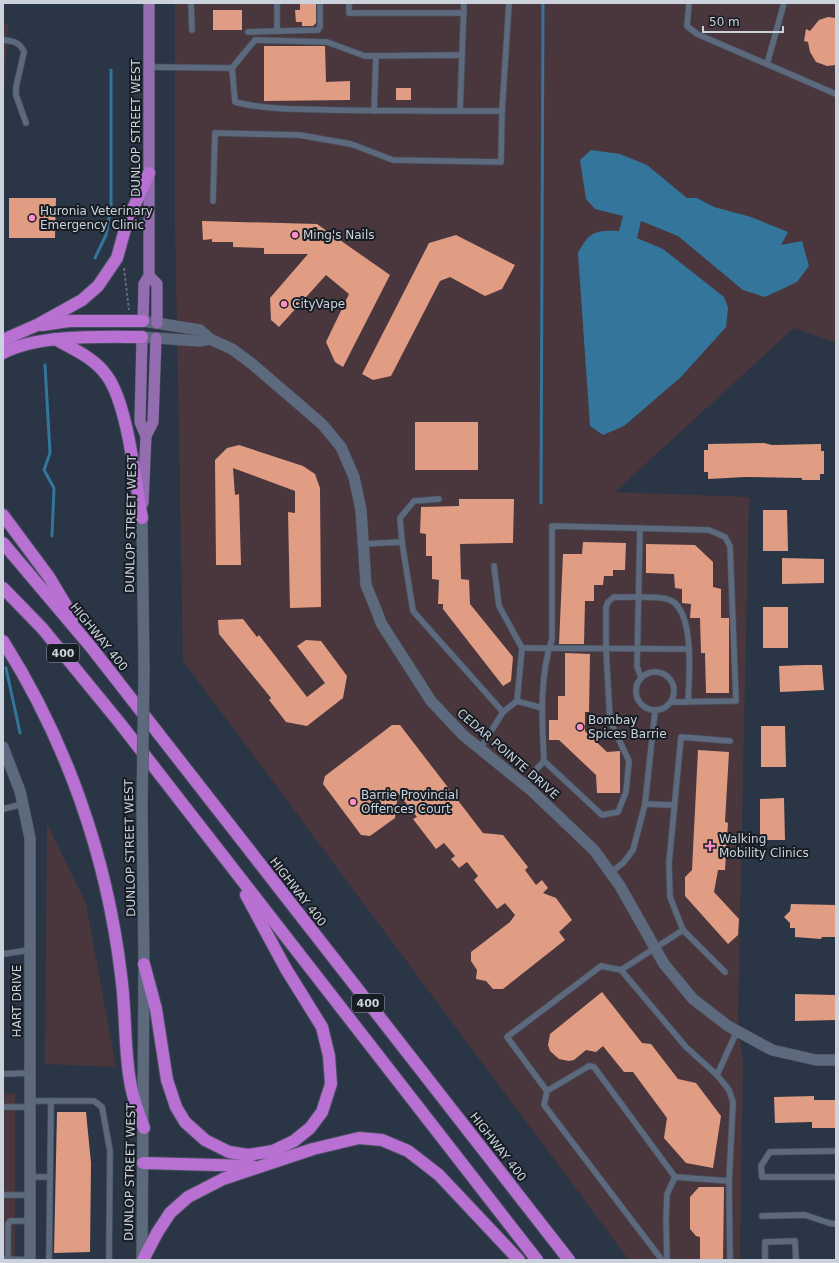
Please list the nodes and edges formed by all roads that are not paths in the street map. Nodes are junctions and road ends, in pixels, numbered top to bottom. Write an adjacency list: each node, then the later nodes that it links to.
1 (149, 3): 18 (main road, DUNLOP STREET WEST)
2 (191, 3): 11 (lane)
3 (278, 3): 12 (lane)
4 (320, 3): 12 (lane)
5 (349, 3): 10 (lane)
6 (464, 3): 10 (lane)
7 (509, 3): 23 (lane)
8 (689, 3): 17 (lane)
9 (784, 3): 17 (lane)
10 (464, 13): 15 (lane)
11 (192, 30)
12 (277, 31): 13 (lane)
13 (248, 32)
14 (3, 40): 24 (lane)
15 (462, 55): 16 (lane); 22 (lane)
16 (376, 56): 19 (lane); 21 (lane)
17 (767, 64): 20 (lane)
18 (148, 67): 19 (lane); 25 (main road, DUNLOP STREET WEST)
19 (232, 68): 21 (lane)
20 (836, 94)
21 (374, 111): 22 (lane)
22 (460, 111): 23 (lane)
23 (502, 111): 26 (lane)
24 (26, 123)
25 (149, 173): 27 (main road, DUNLOP STREET WEST); 30 (highway)
26 (213, 201)
27 (149, 276): 28 (main road, DUNLOP STREET WEST); 29 (main road, DUNLOP STREET WEST)
28 (143, 321): 29 (street, CEDAR POINTE DRIVE); 30 (highway); 31 (street, DUNLOP STREET WEST)
29 (157, 323): 32 (street, DUNLOP STREET WEST); 34 (street, CEDAR POINTE DRIVE)
30 (37, 325): 35 (highway)
31 (142, 338): 32 (street); 33 (highway); 37 (main road, DUNLOP STREET WEST)
32 (156, 338): 34 (street); 37 (main road, DUNLOP STREET WEST)
33 (55, 339): 36 (highway); 40 (highway)
34 (210, 339): 44 (street, CEDAR POINTE DRIVE)
35 (3, 340)
36 (3, 353)
37 (146, 436): 40 (main road, DUNLOP STREET WEST)
38 (439, 499): 42 (lane)
39 (3, 515): 49 (highway)
40 (142, 518): 77 (street, DUNLOP STREET WEST, bridge)
41 (640, 528): 47 (lane); 51 (lane); 58 (lane)
42 (402, 542): 44 (lane); 61 (lane)
43 (3, 543): 49 (highway, HIGHWAY 400 / 400)
44 (363, 544): 64 (street, CEDAR POINTE DRIVE)
45 (494, 566): 50 (lane)
46 (3, 588): 71 (highway, 400)
47 (639, 598): 52 (lane); 53 (lane); 54 (lane)
48 (3, 641): 89 (highway)
49 (91, 647): 110 (highway, HIGHWAY 400 / 400)
50 (522, 648): 51 (lane); 56 (lane)
51 (549, 649): 52 (lane); 59 (lane)
52 (606, 649): 53 (lane); 65 (lane)
53 (638, 649): 54 (lane); 55 (lane)
54 (689, 649): 58 (lane)
55 (641, 678): 57 (lane); 60 (lane)
56 (517, 701): 59 (lane); 61 (lane)
57 (672, 702): 58 (lane); 60 (lane)
58 (688, 702)
59 (542, 708): 65 (lane)
60 (655, 711): 68 (lane)
61 (503, 712): 64 (lane)
62 (730, 741): 69 (lane)
63 (3, 747): 67 (street, HART DRIVE)
64 (480, 749): 66 (street, CEDAR POINTE DRIVE)
65 (544, 761): 66 (lane)
66 (523, 784): 72 (street, CEDAR POINTE DRIVE)
67 (23, 804): 70 (lane); 75 (street, HART DRIVE)
68 (645, 804): 69 (lane); 72 (lane)
69 (674, 805): 73 (lane)
70 (3, 809)
71 (229, 864): 77 (highway); 109 (highway, 400)
72 (610, 873): 74 (street, CEDAR POINTE DRIVE)
73 (683, 930): 74 (lane); 79 (lane)
74 (656, 949): 78 (lane); 80 (street, CEDAR POINTE DRIVE)
75 (30, 950): 76 (lane); 82 (street, HART DRIVE)
76 (3, 952)
77 (144, 964): 89 (street, DUNLOP STREET WEST)
78 (621, 970): 84 (lane); 85 (lane)
79 (724, 972)
80 (737, 1031): 81 (street, CEDAR POINTE DRIVE); 84 (lane)
81 (836, 1060)
82 (30, 1073): 83 (lane); 87 (street, HART DRIVE)
83 (3, 1074)
84 (717, 1075): 97 (lane)
85 (547, 1091): 96 (lane); 111 (lane)
86 (51, 1101): 87 (lane); 94 (lane); 106 (lane)
87 (30, 1104): 88 (lane); 93 (street, HART DRIVE)
88 (3, 1108)
89 (144, 1128): 91 (street, DUNLOP STREET WEST)
90 (836, 1151): 95 (lane)
91 (143, 1163): 92 (highway); 107 (street, DUNLOP STREET WEST)
92 (264, 1166): 107 (highway); 108 (highway)
93 (30, 1177): 94 (lane); 99 (street, HART DRIVE)
94 (50, 1177): 105 (lane)
95 (836, 1177)
96 (675, 1178): 97 (lane); 112 (lane)
97 (729, 1181): 113 (lane)
98 (3, 1195): 99 (lane)
99 (30, 1195): 101 (street, HART DRIVE)
100 (762, 1216): 102 (lane)
101 (30, 1221): 103 (lane); 104 (street, HART DRIVE)
102 (836, 1224)
103 (6, 1259): 104 (lane)
104 (30, 1260)
105 (49, 1260)
106 (109, 1260)
107 (142, 1260)
108 (519, 1260)
109 (537, 1260)
110 (569, 1260)
111 (662, 1260)
112 (667, 1260)
113 (730, 1260)
114 (764, 1260): 115 (lane)
115 (796, 1260)

